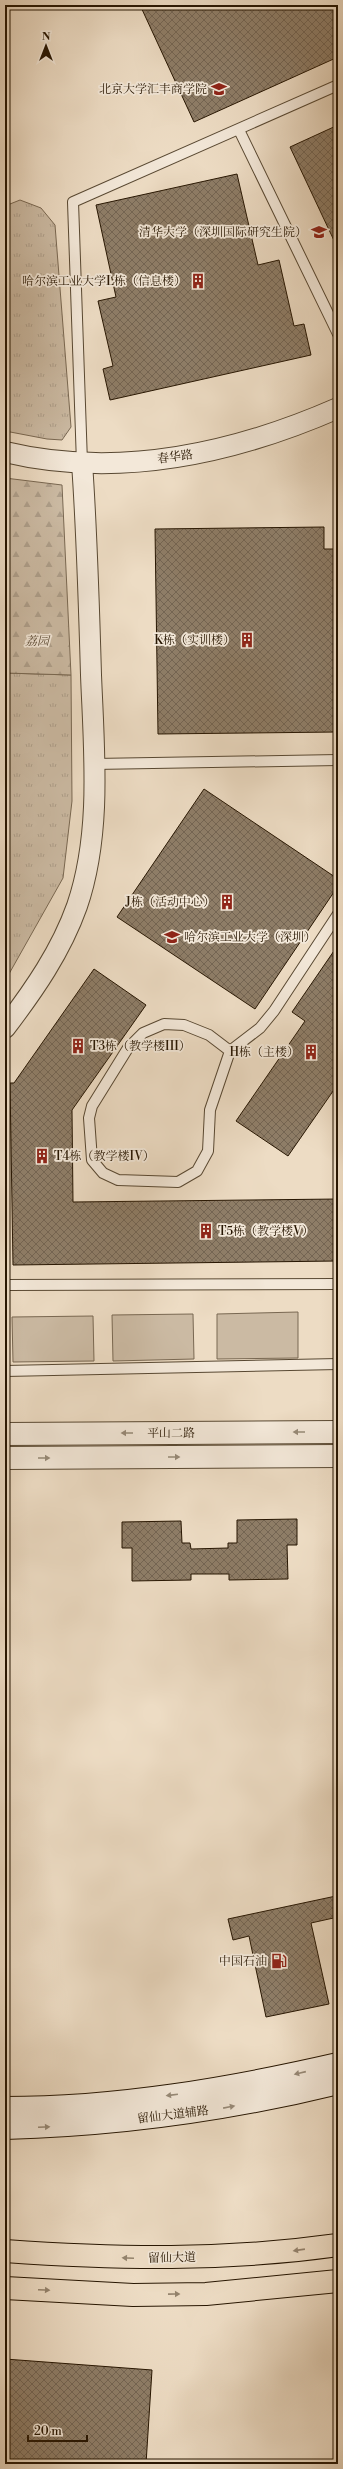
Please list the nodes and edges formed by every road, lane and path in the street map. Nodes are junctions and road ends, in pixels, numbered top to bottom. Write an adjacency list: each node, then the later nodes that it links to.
1 (338, 85): 2 (lane)
2 (239, 130): 3 (lane); 6 (lane)
3 (338, 334)
4 (338, 408): 6 (street, 春华路)
5 (5, 452): 6 (street, 春华路)
6 (82, 463): 8 (street)
7 (338, 760): 8 (lane)
8 (94, 764): 10 (street)
9 (338, 914): 11 (lane)
10 (5, 1028)
11 (230, 1051): 11 (lane)
12 (338, 1284): 13 (lane)
13 (5, 1285)
14 (338, 1364): 15 (lane)
15 (5, 1371)
16 (338, 1432): 17 (main road, 平山二路, one-way to 17)
17 (5, 1434)
18 (338, 1456): 19 (main road, 平山二路, one-way to 18)
19 (5, 1458)
20 (338, 2064): 22 (main road, 留仙大道辅路, one-way to 22)
21 (338, 2084): 23 (main road, 留仙大道辅路, one-way to 21)
22 (5, 2108)
23 (5, 2128)
24 (338, 2244): 25 (main road, 留仙大道, one-way to 25)
25 (5, 2251)
26 (338, 2281): 27 (main road, one-way to 26)
27 (5, 2288)

